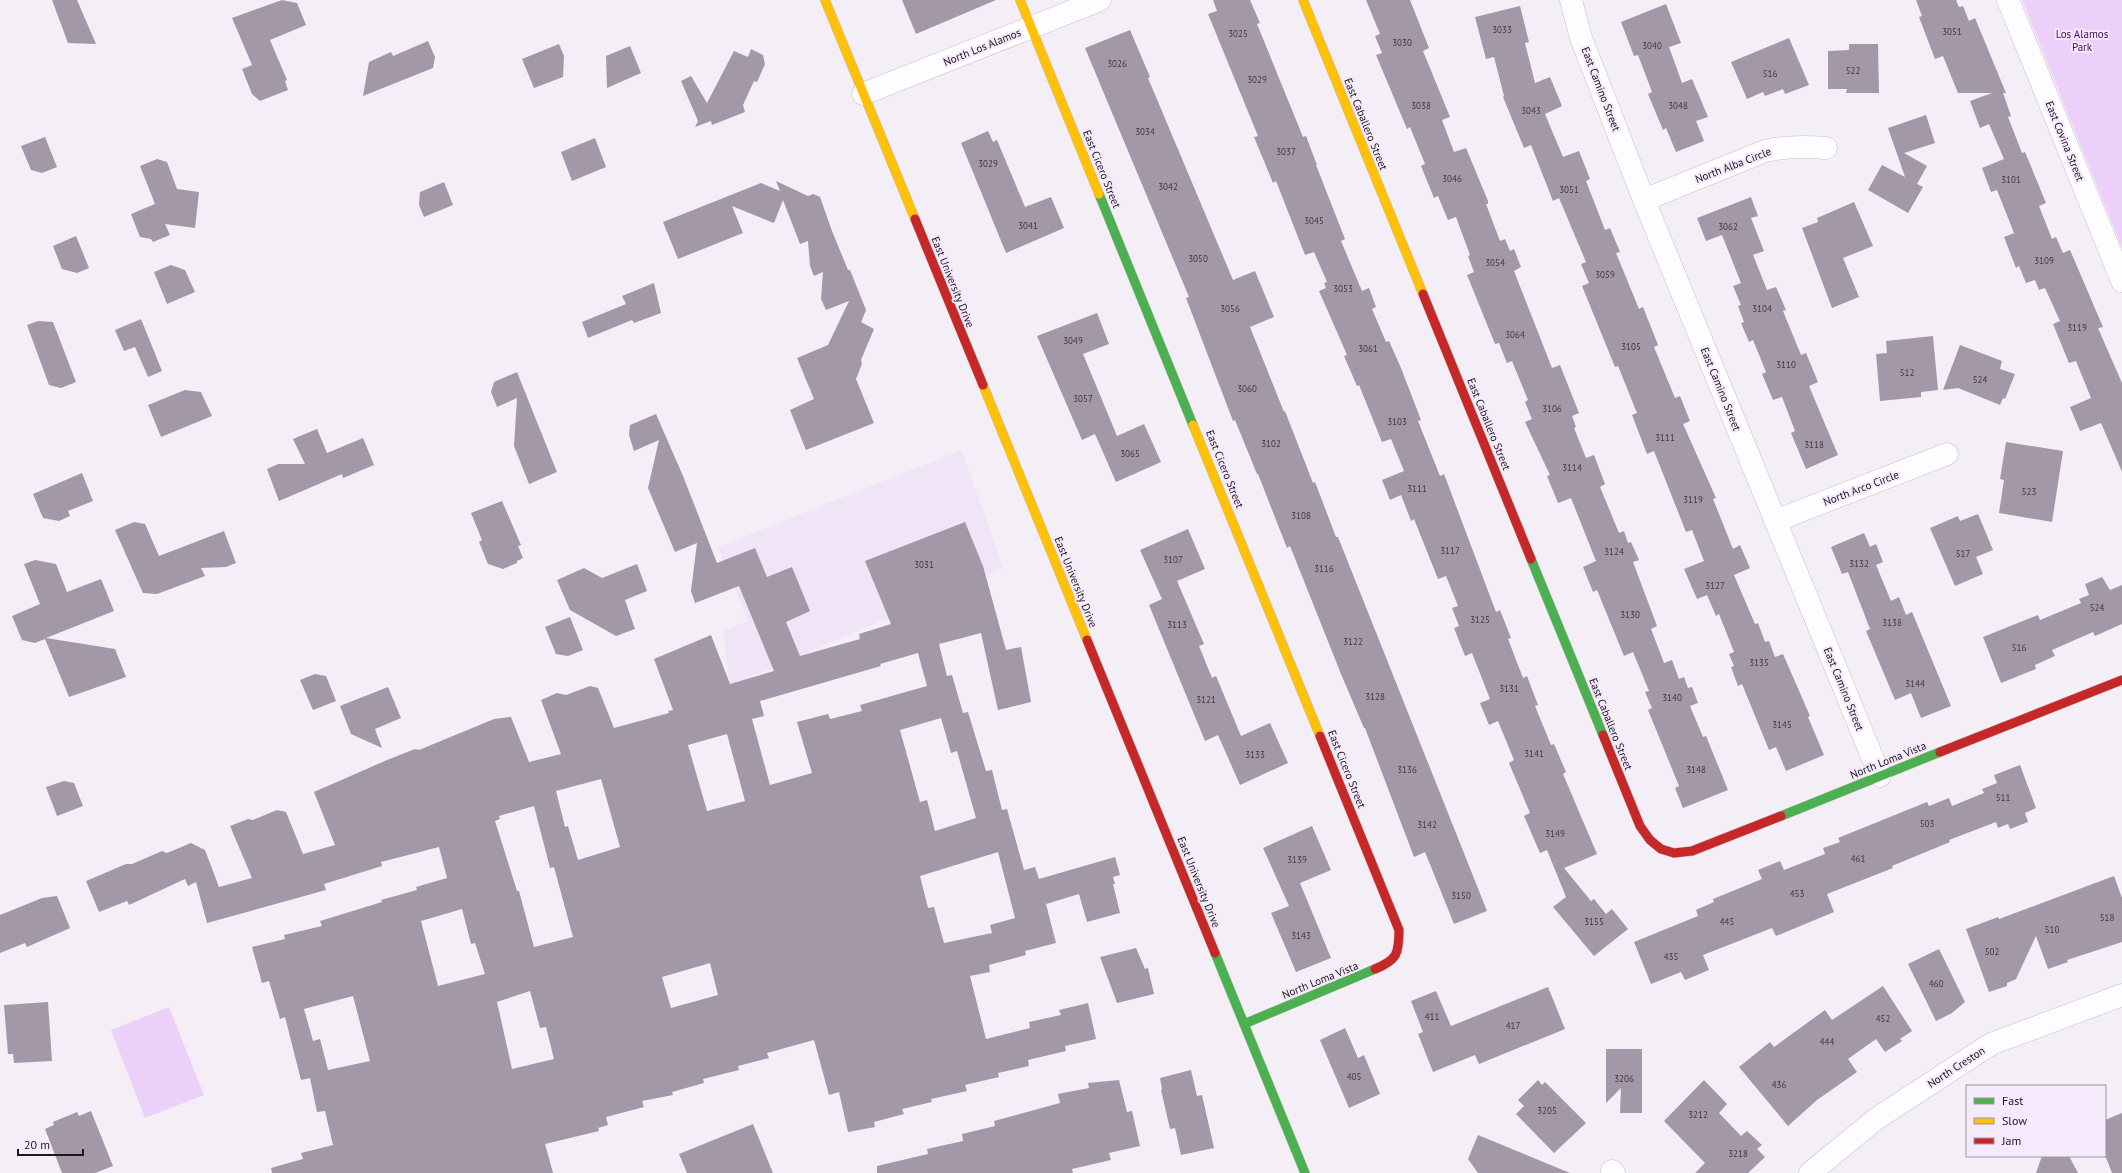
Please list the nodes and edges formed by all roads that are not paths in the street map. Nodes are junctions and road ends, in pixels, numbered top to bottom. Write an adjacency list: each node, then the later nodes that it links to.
1 (825, 0): 8 (street, East University Drive)
2 (1020, 0): 7 (street, East Cicero Street)
3 (1100, 0): 7 (street, North Los Alamos)
4 (1302, 0): 16 (street, East Caballero Street)
5 (1571, 0): 10 (street, East Camino Street)
6 (2008, 0): 11 (street, East Covina Street)
7 (1031, 27): 8 (street, North Los Alamos); 17 (street, East Cicero Street)
8 (863, 94): 19 (street, East University Drive)
9 (1826, 148): 10 (street, North Alba Circle)
10 (1644, 200): 13 (street, East Camino Street)
11 (2122, 281)
12 (1948, 454): 13 (street, North Arco Circle)
13 (1776, 521): 15 (street, East Camino Street)
14 (2122, 680): 15 (street, North Loma Vista)
15 (1880, 776): 16 (street, North Loma Vista)
16 (1661, 850)
17 (1399, 949): 19 (street, North Loma Vista)
18 (2122, 995): 21 (street, North Creston)
19 (1244, 1024): 20 (street, East University Drive)
20 (1305, 1173)
21 (1810, 1173)

